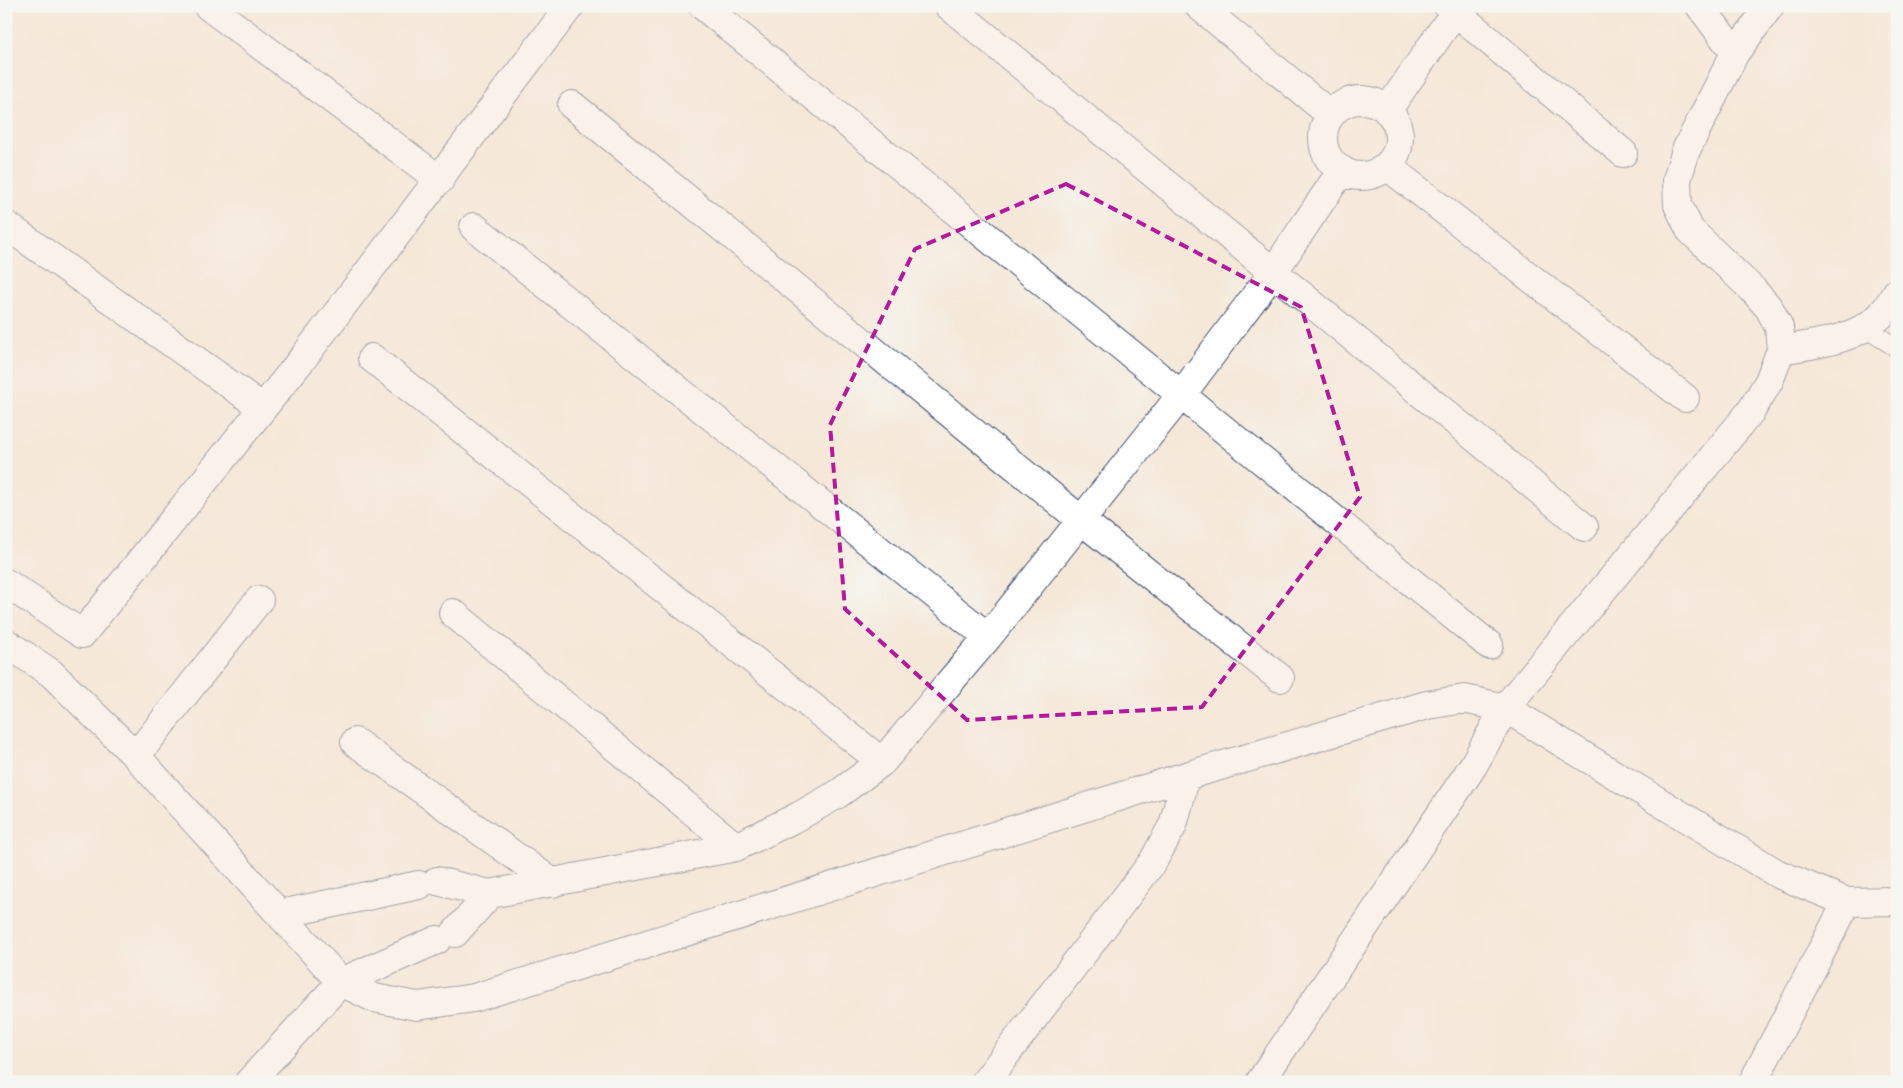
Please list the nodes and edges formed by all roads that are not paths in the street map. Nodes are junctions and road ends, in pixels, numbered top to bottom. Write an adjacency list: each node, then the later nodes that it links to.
1 (208, 6): 16 (street)
2 (570, 6): 16 (street)
3 (703, 6): 25 (street)
4 (950, 6): 19 (street)
5 (1199, 6): 12 (street)
6 (1700, 6): 9 (street)
7 (1770, 6): 9 (street)
8 (1454, 8): 11 (street); 13 (street)
9 (1735, 53): 23 (street)
10 (572, 105): 28 (street)
11 (1387, 110): 12 (street); 14 (street)
12 (1331, 115): 15 (street)
13 (1623, 153)
14 (1387, 166): 15 (street); 26 (street)
15 (1342, 170): 19 (street)
16 (440, 180): 27 (street)
17 (6, 226): 27 (street)
18 (474, 227): 33 (street)
19 (1274, 271): 25 (street); 29 (street)
20 (1897, 292): 21 (street)
21 (1865, 328): 22 (lane); 23 (street)
22 (1897, 348)
23 (1781, 350): 37 (street)
24 (372, 358): 40 (street)
25 (1182, 394): 28 (street); 34 (street)
26 (1685, 398)
27 (263, 408): 30 (street)
28 (1082, 520): 33 (street); 36 (street)
29 (1584, 527)
30 (6, 583)
31 (259, 600): 39 (street)
32 (453, 613): 42 (street)
33 (988, 637): 40 (street)
34 (1489, 645)
35 (10, 652): 39 (street)
36 (1280, 678)
37 (1505, 708): 41 (street); 46 (street); 51 (street)
38 (355, 742): 43 (street)
39 (136, 756): 47 (street)
40 (882, 762): 42 (street)
41 (1186, 776): 48 (street); 50 (street)
42 (736, 847): 43 (street)
43 (553, 883): 44 (street)
44 (490, 894): 47 (street); 48 (street)
45 (1897, 901): 46 (street)
46 (1847, 902): 52 (street)
47 (281, 914): 48 (street)
48 (341, 982): 49 (street)
49 (249, 1082)
50 (985, 1082)
51 (1260, 1082)
52 (1753, 1082)

